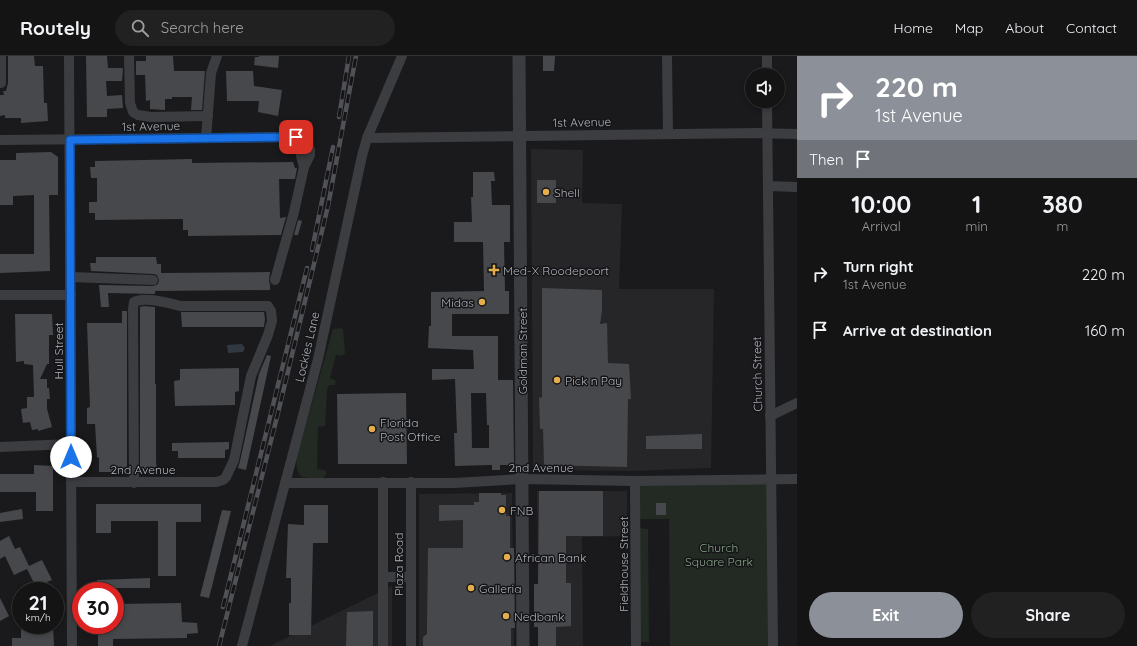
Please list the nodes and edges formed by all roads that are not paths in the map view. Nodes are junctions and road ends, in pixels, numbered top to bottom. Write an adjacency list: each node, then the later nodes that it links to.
1 (1, 56): 10 (street)
2 (70, 56): 20 (street, Hull Street)
3 (129, 56): 12 (street)
4 (217, 56): 12 (street)
5 (402, 56): 18 (street, Lockies Lane)
6 (519, 56): 16 (street, Goldman Street)
7 (667, 56): 13 (street)
8 (767, 56): 9 (street)
9 (767, 68)
10 (1, 83)
11 (768, 108): 14 (street, Church Street)
12 (208, 116): 17 (street)
13 (668, 134): 14 (street, 1st Avenue); 16 (street, 1st Avenue)
14 (768, 134): 15 (street, 1st Avenue); 21 (street, Church Street)
15 (797, 134)
16 (520, 136): 18 (street, 1st Avenue); 32 (street, Goldman Street)
17 (206, 138): 20 (street, 1st Avenue); 25 (street, 1st Avenue)
18 (368, 138): 40 (street, Lockies Lane)
19 (0, 140): 20 (street, 1st Avenue)
20 (70, 140): 23 (street, Hull Street)
21 (768, 186): 22 (street); 29 (street, Church Street)
22 (797, 187)
23 (71, 277): 24 (street); 27 (street, Hull Street)
24 (153, 280)
25 (275, 280)
26 (0, 295): 27 (street)
27 (71, 295): 30 (street, Hull Street)
28 (797, 403): 29 (street)
29 (770, 416): 33 (street, Church Street)
30 (71, 444): 31 (street); 36 (street, Hull Street)
31 (0, 447)
32 (522, 479): 35 (street, 2nd Avenue); 38 (street, 2nd Avenue); 47 (street, Goldman Street)
33 (772, 479): 34 (street, 2nd Avenue); 35 (street, 2nd Avenue); 49 (street, Church Street)
34 (797, 479)
35 (635, 481): 48 (street, Fieldhouse Street)
36 (71, 482): 39 (street, 2nd Avenue); 43 (street, Hull Street)
37 (382, 482): 38 (street, 2nd Avenue); 40 (street, 2nd Avenue); 41 (street, Plaza Road)
38 (411, 482): 42 (street, Plaza Road)
39 (134, 483): 39 (street, 2nd Avenue)
40 (285, 483): 44 (street, Lockies Lane)
41 (383, 577): 42 (street); 45 (street, Plaza Road)
42 (411, 577): 46 (street, Plaza Road)
43 (72, 646)
44 (242, 646)
45 (383, 646)
46 (411, 646)
47 (523, 646)
48 (636, 646)
49 (773, 646)

